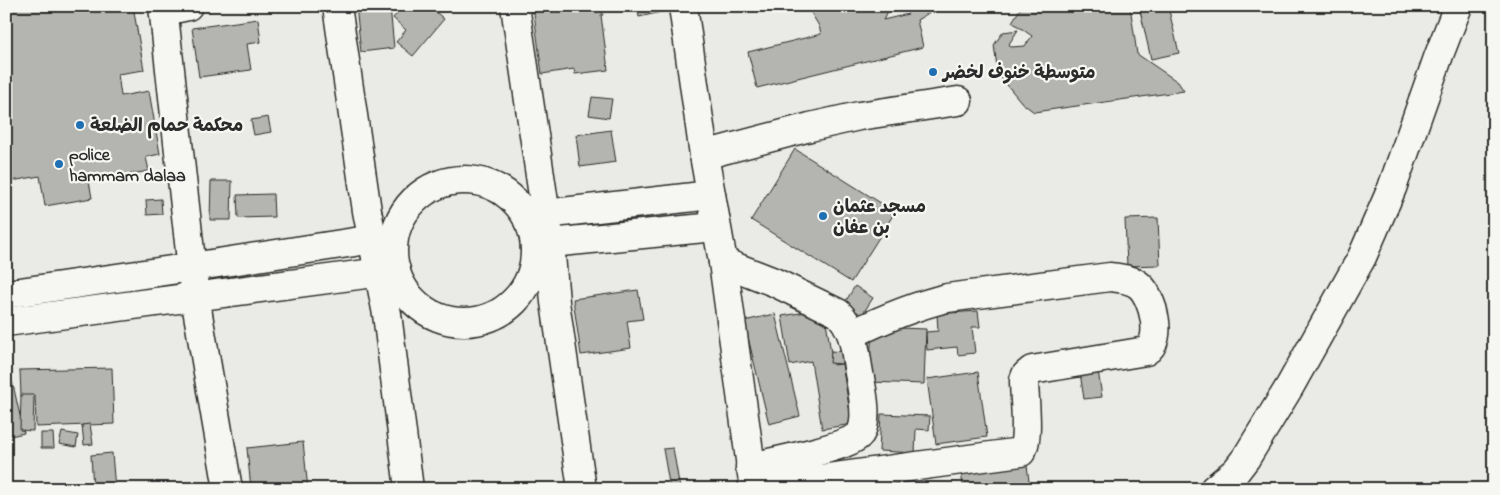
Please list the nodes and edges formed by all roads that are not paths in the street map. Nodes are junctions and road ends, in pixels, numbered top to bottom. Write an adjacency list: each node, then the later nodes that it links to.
1 (337, 6): 11 (street)
2 (515, 6): 9 (street)
3 (683, 6): 7 (street)
4 (1458, 6): 24 (street)
5 (172, 8): 14 (street)
6 (958, 101): 7 (street)
7 (704, 155): 8 (street)
8 (711, 195): 9 (street); 10 (street)
9 (536, 218): 11 (street); 12 (street)
10 (715, 227): 12 (street); 13 (street)
11 (383, 238): 14 (street); 15 (street)
12 (542, 245): 15 (street); 23 (street)
13 (722, 262): 19 (street); 20 (street)
14 (192, 267): 16 (street); 17 (street)
15 (387, 271): 17 (street); 22 (street)
16 (6, 294)
17 (195, 297): 18 (street); 21 (street)
18 (6, 322)
19 (852, 334): 20 (street); 20 (street)
20 (752, 481)
21 (228, 489)
22 (409, 489)
23 (582, 489)
24 (1214, 489)

